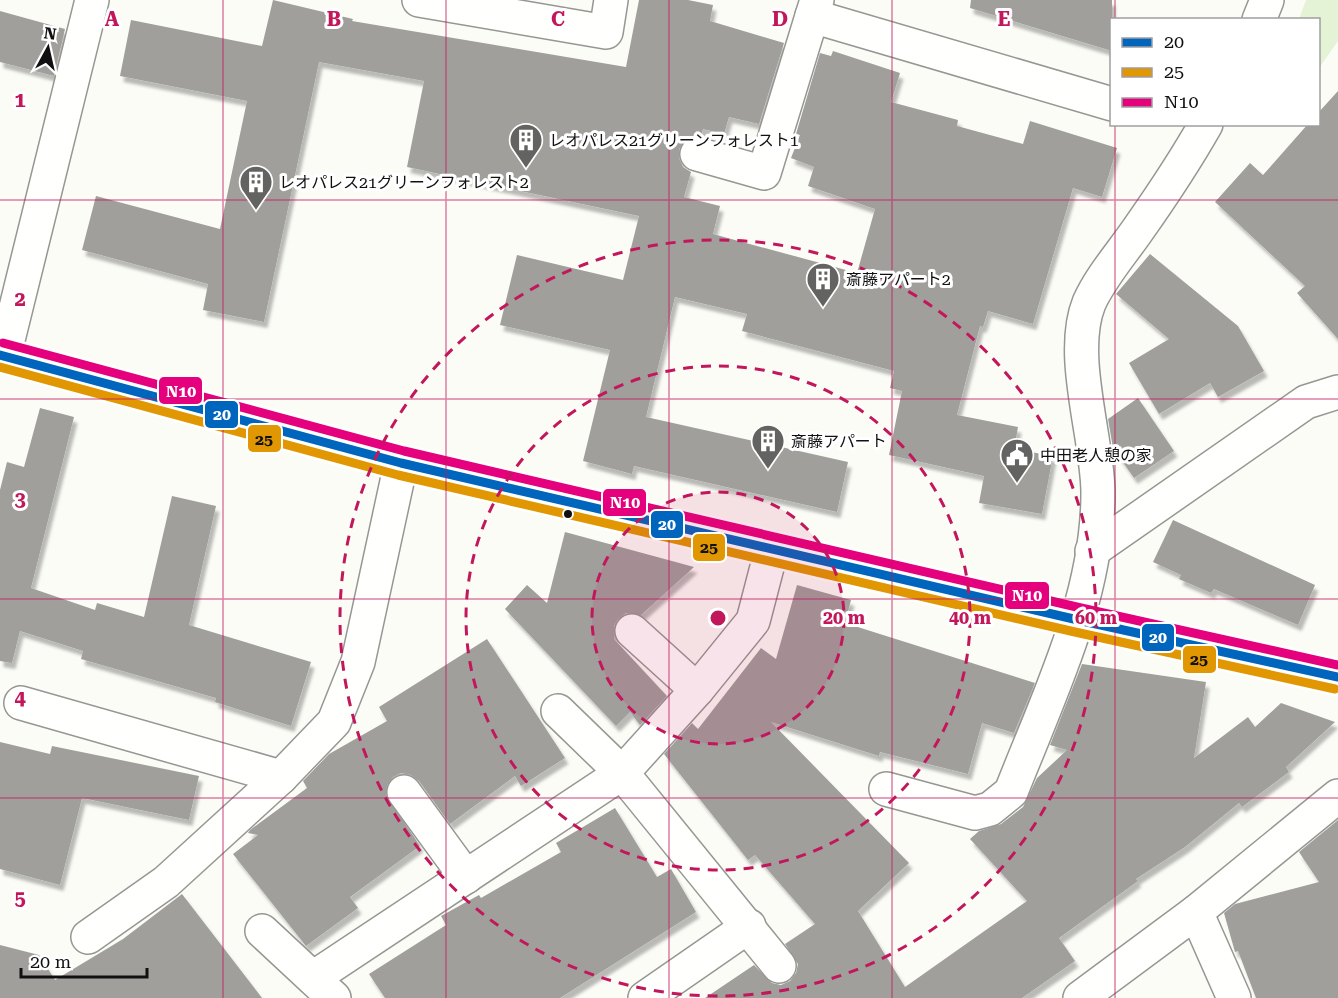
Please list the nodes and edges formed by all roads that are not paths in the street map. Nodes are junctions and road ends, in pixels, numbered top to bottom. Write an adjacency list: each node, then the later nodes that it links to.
1 (92, 0): 10 (street)
2 (419, 0): 3 (street)
3 (611, 0)
4 (1267, 0): 6 (street)
5 (814, 8): 7 (street); 9 (street)
6 (1260, 18)
7 (1110, 103)
8 (1196, 127): 14 (street)
9 (697, 154)
10 (2, 355): 12 (street)
11 (1338, 392): 14 (street)
12 (401, 463): 13 (street); 22 (street)
13 (772, 548): 15 (street); 18 (street)
14 (1092, 551): 15 (street)
15 (1078, 620): 17 (street); 23 (street)
16 (632, 631): 18 (street)
17 (1338, 677)
18 (698, 690): 21 (street)
19 (21, 703): 22 (street)
20 (558, 711): 21 (street)
21 (622, 773): 26 (street); 28 (street)
22 (280, 777): 30 (street)
23 (886, 789)
24 (404, 792): 26 (street)
25 (1338, 796): 27 (street)
26 (466, 877): 32 (street)
27 (1196, 912): 34 (street); 35 (street)
28 (749, 926): 31 (street); 33 (street)
29 (262, 931): 32 (street)
30 (88, 937)
31 (779, 966)
32 (324, 988)
33 (645, 998)
34 (1080, 998)
35 (1234, 998)

